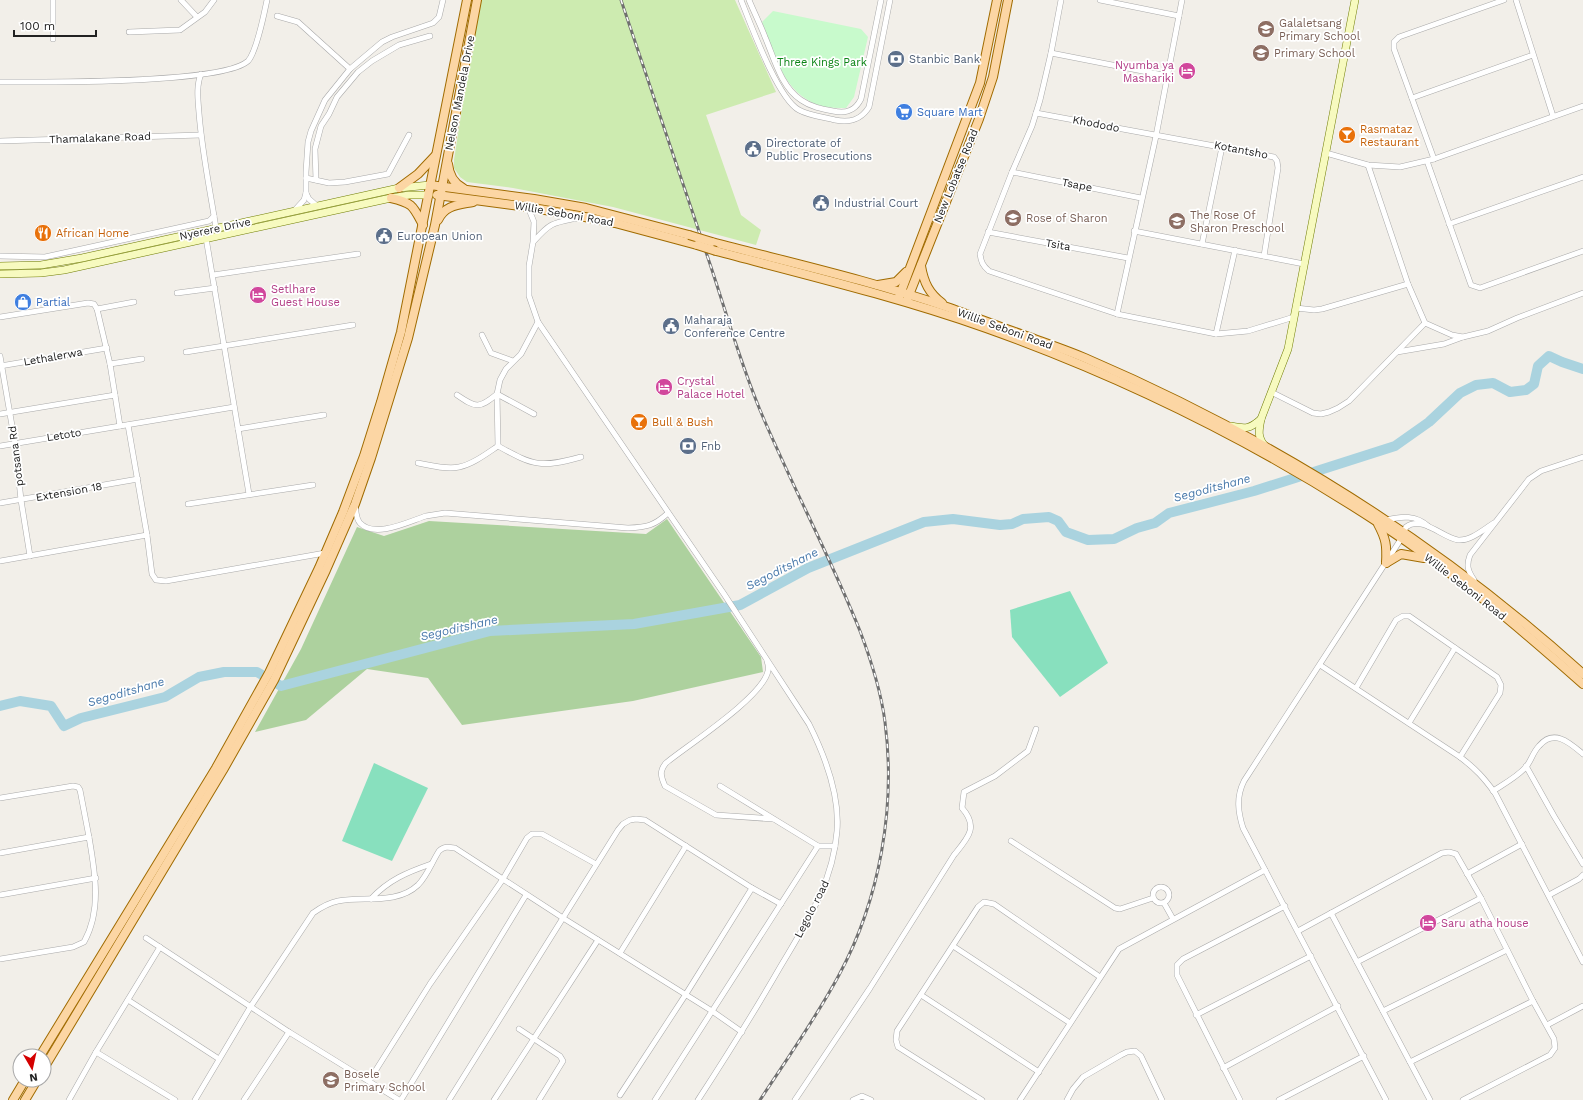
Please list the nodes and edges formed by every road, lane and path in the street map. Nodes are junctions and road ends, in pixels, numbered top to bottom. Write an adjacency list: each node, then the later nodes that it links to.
1 (53, 0): 25 (street)
2 (182, 0): 22 (street)
3 (214, 0): 22 (street)
4 (267, 0): 29 (street)
5 (443, 0): 28 (street)
6 (467, 0): 42 (main road, Nelson Mandela Drive)
7 (477, 0): 44 (main road, Nelson Mandela Drive)
8 (741, 0): 11 (street)
9 (749, 0): 10 (street)
10 (881, 0)
11 (890, 0)
12 (997, 0): 82 (main road, New Lobatse Road)
13 (1008, 0): 84 (main road, New Lobatse Road)
14 (1061, 0): 26 (street)
15 (1100, 0): 21 (street)
16 (1182, 0): 21 (street)
17 (1355, 0): 41 (main road)
18 (1504, 0): 32 (street)
19 (1516, 0): 27 (street)
20 (276, 16): 28 (street)
21 (1179, 16): 30 (street)
22 (197, 17): 23 (street)
23 (129, 32)
24 (430, 36): 50 (street)
25 (53, 39)
26 (1051, 53): 30 (street); 34 (street)
27 (1533, 55): 32 (street); 35 (street)
28 (350, 69): 49 (street)
29 (201, 74): 31 (street); 36 (street)
30 (1168, 76): 38 (street)
31 (0, 82)
32 (1412, 98): 43 (street)
33 (1583, 106): 35 (street)
34 (1036, 113): 38 (street, Khododo); 47 (street)
35 (1553, 116): 43 (street)
36 (201, 135): 39 (street, Thamalakane Road); 64 (street)
37 (409, 135): 50 (street)
38 (1156, 136): 40 (street, Kotantsho); 59 (street)
39 (0, 141)
40 (1222, 147): 74 (street); 79 (street, Kotantsho)
41 (1326, 153): 46 (street); 81 (main road)
42 (435, 156): 51 (main road, Nelson Mandela Drive); 53 (main road)
43 (1434, 159): 45 (street)
44 (447, 161): 52 (main road, Nelson Mandela Drive); 54 (main road)
45 (1427, 161): 46 (street); 66 (street)
46 (1368, 164): 87 (street)
47 (1012, 172): 59 (street, Tsape); 71 (street)
48 (1583, 177): 66 (street)
49 (306, 178): 50 (street); 55 (street)
50 (316, 180)
51 (430, 185): 52 (main road, Willie Seboni Road); 53 (main road, Nyerere Drive); 56 (main road, Nelson Mandela Drive)
52 (442, 186): 54 (main road, Willie Seboni Road); 57 (main road, Nelson Mandela Drive)
53 (399, 188): 61 (main road, Nyerere Drive)
54 (478, 191): 88 (main road, Willie Seboni Road, bridge)
55 (306, 193): 61 (street); 63 (street)
56 (429, 195): 57 (main road, Willie Seboni Road); 58 (main road, Nyerere Drive); 67 (main road, Nelson Mandela Drive)
57 (441, 195): 60 (main road, Willie Seboni Road); 68 (main road, Nelson Mandela Drive)
58 (391, 198): 67 (main road); 72 (main road, Nyerere Drive)
59 (1142, 198): 70 (street)
60 (478, 201): 62 (main road, Willie Seboni Road); 68 (main road)
61 (317, 206): 63 (main road, Nyerere Drive)
62 (528, 207): 65 (main road, Willie Seboni Road); 73 (street, Legolo road)
63 (294, 211): 69 (main road, Nyerere Drive)
64 (214, 216): 69 (street); 78 (street)
65 (585, 217): 73 (street); 92 (main road, Willie Seboni Road, bridge)
66 (1449, 224): 76 (street)
67 (423, 225): 152 (main road, Nelson Mandela Drive)
68 (435, 225): 144 (main road, Nelson Mandela Drive)
69 (216, 228): 83 (main road, Nyerere Drive)
70 (1134, 231): 74 (street); 80 (street)
71 (988, 232): 80 (street, Tsita); 97 (street)
72 (206, 238): 85 (main road, Nyerere Drive); 86 (street)
73 (533, 242): 100 (street, Legolo road)
74 (1202, 244): 75 (street)
75 (1235, 250): 79 (street); 103 (street)
76 (1583, 251)
77 (358, 254): 86 (street)
78 (0, 256)
79 (1264, 256): 81 (street)
80 (1128, 258): 97 (street)
81 (1304, 264): 95 (main road)
82 (910, 265): 88 (main road); 92 (main road, New Lobatse Road)
83 (0, 266)
84 (921, 266): 92 (main road, New Lobatse Road); 94 (main road)
85 (0, 274)
86 (213, 275): 89 (street)
87 (1408, 284): 95 (street); 101 (street)
88 (873, 285): 92 (main road, Willie Seboni Road)
89 (215, 288): 90 (street); 106 (street)
90 (177, 293)
91 (1583, 293): 105 (street)
92 (903, 298): 94 (main road, Willie Seboni Road); 135 (main road, Willie Seboni Road)
93 (134, 302): 96 (street)
94 (950, 308): 126 (main road, Willie Seboni Road)
95 (1296, 308): 99 (main road)
96 (97, 309): 98 (street); 107 (street)
97 (1116, 314): 103 (street)
98 (0, 317)
99 (1294, 317): 103 (street); 115 (main road)
100 (538, 322): 112 (street); 145 (street, Legolo road)
101 (1424, 323): 105 (street); 109 (street)
102 (353, 325): 106 (street)
103 (1216, 334)
104 (482, 335): 112 (street)
105 (1464, 337): 109 (street)
106 (224, 346): 108 (street); 119 (street)
107 (107, 348): 113 (street); 114 (street, Lethalerwa)
108 (186, 352)
109 (1397, 352): 115 (street)
110 (0, 356): 114 (street, potsana Rd)
111 (142, 359): 113 (street)
112 (513, 361): 116 (street)
113 (110, 364): 117 (street)
114 (1, 366): 120 (street, potsana Rd)
115 (1271, 392): 124 (main road)
116 (497, 394): 118 (street); 122 (street); 131 (street)
117 (115, 395): 120 (street); 127 (street)
118 (457, 395)
119 (234, 407): 125 (street, Letoto); 128 (street)
120 (10, 413): 121 (street); 129 (street, potsana Rd)
121 (0, 414)
122 (534, 414)
123 (324, 415): 128 (street)
124 (1261, 419): 126 (main road); 132 (main road)
125 (128, 425): 127 (street, Letoto); 137 (street)
126 (1227, 425): 132 (main road, Willie Seboni Road)
127 (120, 426): 129 (street, Letoto)
128 (238, 429): 139 (street)
129 (15, 443): 130 (street, Letoto); 141 (street, potsana Rd)
130 (0, 446)
131 (498, 446): 133 (street); 136 (street)
132 (1265, 446): 135 (main road, Willie Seboni Road)
133 (581, 457)
134 (1583, 457): 148 (street)
135 (1281, 459): 140 (main road)
136 (418, 463)
137 (138, 479): 141 (street, Extension 18); 150 (street)
138 (313, 485): 139 (street)
139 (249, 494): 143 (street)
140 (1343, 496): 146 (main road, Willie Seboni Road); 147 (main road, Willie Seboni Road)
141 (21, 500): 142 (street, Extension 18); 153 (street, potsana Rd)
142 (0, 503)
143 (188, 504)
144 (355, 504): 145 (street); 162 (main road, Nelson Mandela Drive)
145 (668, 513): 159 (street, Legolo road)
146 (1387, 520): 149 (street); 151 (main road, Willie Seboni Road)
147 (1377, 522): 151 (main road, Willie Seboni Road); 156 (main road)
148 (1494, 523): 149 (street); 157 (street)
149 (1429, 526): 151 (street)
150 (147, 535): 152 (street); 153 (street)
151 (1402, 535): 154 (main road, Willie Seboni Road); 156 (street); 157 (main road, Willie Seboni Road)
152 (325, 553): 162 (main road, Nelson Mandela Drive)
153 (30, 556): 155 (street)
154 (1431, 560): 156 (main road); 163 (main road, Willie Seboni Road)
155 (0, 561)
156 (1386, 563): 160 (street)
157 (1478, 585): 161 (main road, Willie Seboni Road)
158 (1455, 648): 164 (street); 166 (street); 169 (street)
159 (767, 660): 174 (street); 180 (street, Legolo road)
160 (1320, 665): 164 (street); 185 (street)
161 (1583, 674)
162 (271, 677): 165 (main road)
163 (1583, 684)
164 (1356, 688): 166 (street)
165 (248, 719): 231 (main road); 233 (main road)
166 (1409, 723): 169 (street)
167 (1036, 729): 256 (street)
168 (1583, 754): 170 (street)
169 (1460, 757): 172 (street)
170 (1526, 766): 172 (street); 184 (street)
171 (720, 786): 174 (street)
172 (1493, 791): 177 (street)
173 (0, 798): 175 (street)
174 (773, 819): 179 (street)
175 (89, 837): 181 (street); 188 (street)
176 (1011, 841): 194 (street)
177 (1522, 844): 186 (street); 193 (street)
178 (686, 846): 183 (street); 190 (street); 209 (street)
179 (818, 846): 180 (street); 198 (street)
180 (835, 846): 229 (street, Legolo road)
181 (0, 853)
182 (431, 864): 189 (street); 196 (street); 196 (street)
183 (596, 864): 189 (street); 201 (street)
184 (1583, 864)
185 (1265, 870): 199 (street); 202 (street)
186 (1468, 874): 195 (street); 200 (street)
187 (1583, 875): 193 (street)
188 (96, 878): 191 (street); 211 (street)
189 (502, 880): 192 (street); 239 (street)
190 (752, 888): 198 (street); 215 (street)
191 (0, 895)
192 (526, 895): 201 (street); 250 (street)
193 (1549, 895): 213 (street)
194 (1152, 898): 197 (street); 197 (street)
195 (1481, 898): 208 (street); 212 (street)
196 (371, 899): 219 (street)
197 (1164, 903): 202 (street)
198 (781, 904): 222 (street)
199 (1285, 906): 203 (street); 224 (street)
200 (1331, 913): 203 (street); 212 (street)
201 (563, 918): 205 (street); 251 (street)
202 (1173, 919): 214 (street)
203 (1298, 931): 210 (street)
204 (146, 938): 207 (street)
205 (598, 940): 209 (street); 230 (street)
206 (953, 946): 214 (street); 216 (street); 225 (street)
207 (160, 947): 217 (street); 219 (street)
208 (1507, 950): 218 (street); 223 (street)
209 (620, 953): 215 (street)
210 (1311, 956): 220 (street); 224 (street)
211 (0, 959)
212 (1357, 962): 223 (street)
213 (1583, 962)
214 (1100, 976): 225 (street)
215 (686, 994): 222 (street); 242 (street)
216 (921, 995): 238 (street); 259 (street)
217 (128, 1000): 232 (street); 235 (street)
218 (1533, 1000): 226 (street); 236 (street)
219 (251, 1006): 228 (street); 235 (street)
220 (1338, 1006): 234 (street); 237 (street)
221 (1583, 1006): 226 (street)
222 (712, 1011): 229 (street); 254 (street)
223 (1383, 1011): 236 (street)
224 (1196, 1015): 237 (street)
225 (1070, 1023): 238 (street)
226 (1547, 1025): 266 (street)
227 (519, 1030): 230 (street)
228 (289, 1032): 239 (street); 249 (street)
229 (742, 1032): 255 (street, Legolo road)
230 (534, 1039): 252 (street); 253 (street)
231 (45, 1048)
232 (96, 1052): 246 (street); 247 (street)
233 (52, 1055)
234 (1364, 1056): 263 (street); 264 (street)
235 (219, 1059): 248 (street)
236 (1410, 1062): 265 (street)
237 (1224, 1068): 262 (street)
238 (1039, 1072): 260 (street)
239 (369, 1081): 250 (street)
240 (20, 1088): 244 (main road)
241 (32, 1088): 245 (main road)
242 (620, 1095)
243 (1160, 1099): 261 (street)
244 (13, 1100)
245 (25, 1100)
246 (69, 1100)
247 (175, 1100)
248 (195, 1100)
249 (244, 1100)
250 (400, 1100)
251 (448, 1100)
252 (494, 1100)
253 (539, 1100)
254 (655, 1100)
255 (698, 1100)
256 (795, 1100)
257 (853, 1100): 258 (street)
258 (871, 1100)
259 (982, 1100)
260 (1020, 1100)
261 (1067, 1100)
262 (1240, 1100)
263 (1279, 1100)
264 (1386, 1100)
265 (1430, 1100)
266 (1463, 1100)

